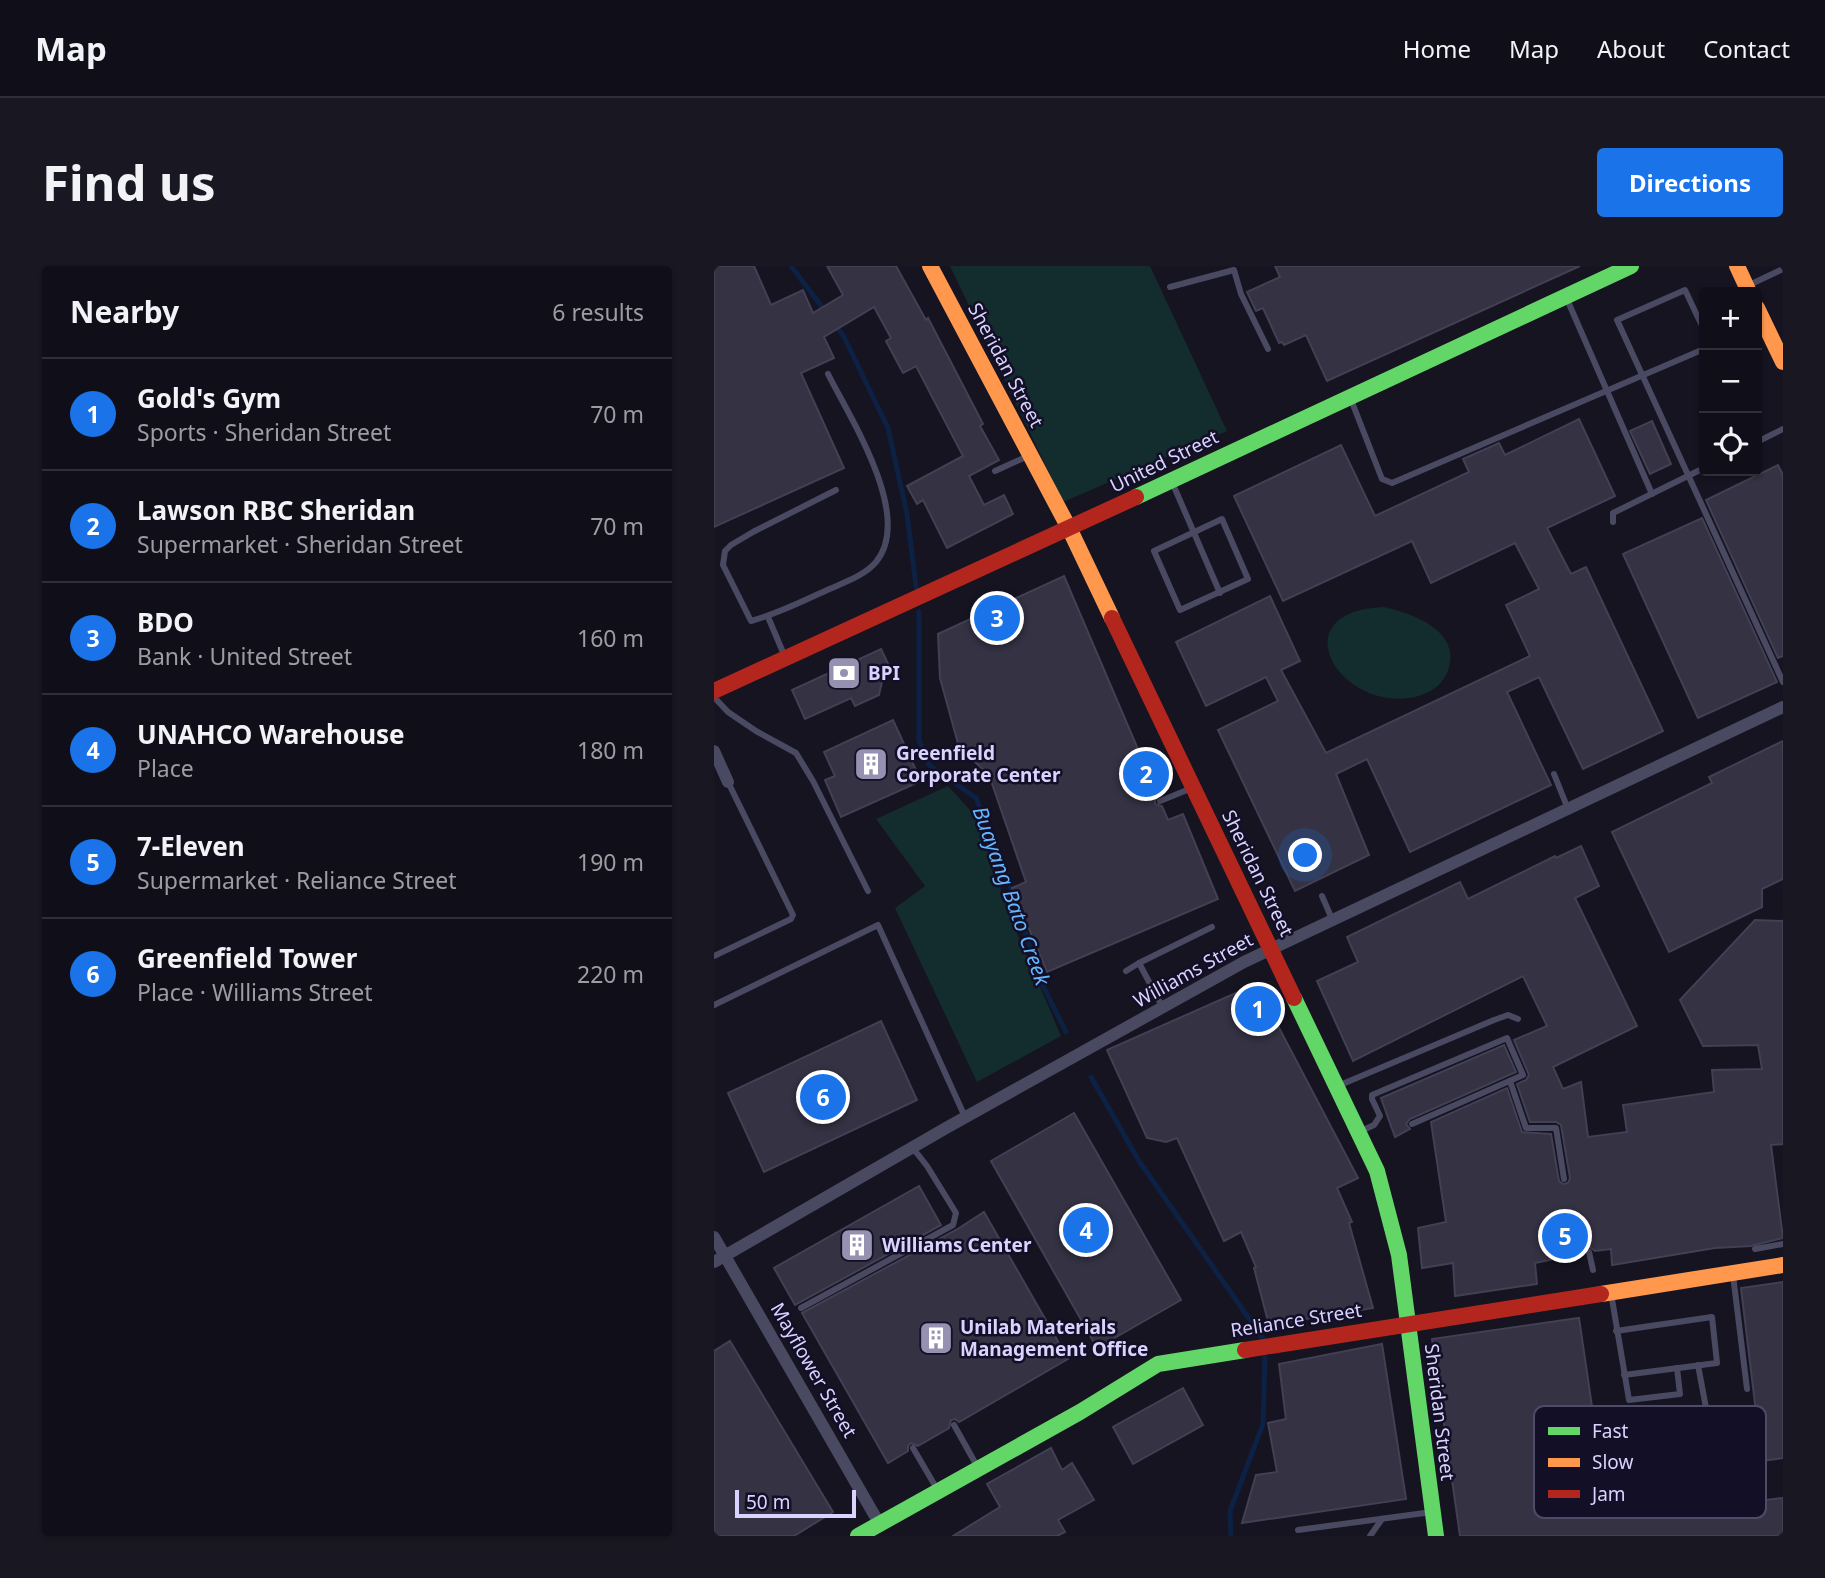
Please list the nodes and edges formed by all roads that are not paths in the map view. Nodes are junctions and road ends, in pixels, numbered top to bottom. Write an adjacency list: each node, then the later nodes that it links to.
1 (930, 266): 22 (street, Sheridan Street)
2 (1242, 266): 5 (lane)
3 (1630, 266): 10 (street, United Street)
4 (1737, 266): 8 (street)
5 (1233, 268): 7 (lane); 13 (lane)
6 (1783, 269): 9 (lane)
7 (1170, 287)
8 (1747, 287)
9 (1753, 287)
10 (1565, 296): 18 (lane); 19 (street, United Street)
11 (1762, 318): 15 (street)
12 (1699, 319): 17 (lane)
13 (1268, 349)
14 (1702, 350): 17 (lane)
15 (1783, 362)
16 (828, 374): 33 (lane)
17 (1642, 375): 18 (lane); 25 (lane)
18 (1608, 392): 19 (lane); 28 (lane)
19 (1349, 395): 26 (street, United Street)
20 (1783, 429): 21 (lane)
21 (1762, 440)
22 (1030, 456): 24 (lane); 30 (street, Sheridan Street)
23 (1699, 470): 25 (lane)
24 (995, 471)
25 (1690, 475): 28 (lane); 35 (lane)
26 (1171, 480): 30 (street, United Street); 31 (lane)
27 (836, 490): 33 (lane)
28 (1652, 494): 29 (lane)
29 (1613, 522)
30 (1070, 530): 34 (street, United Street); 42 (street, Sheridan Street)
31 (1193, 533): 32 (lane); 32 (lane); 32 (lane)
32 (1220, 593)
33 (768, 617): 34 (lane)
34 (786, 659): 36 (street, United Street)
35 (1783, 682)
36 (714, 691)
37 (714, 697): 45 (lane)
38 (1783, 707): 44 (street, Williams Street)
39 (714, 751): 41 (street)
40 (1554, 774): 44 (lane)
41 (728, 782): 50 (lane)
42 (1194, 787): 43 (lane); 49 (street, Sheridan Street)
43 (1160, 801)
44 (1568, 809): 47 (street, Williams Street)
45 (868, 891)
46 (1322, 896): 47 (lane)
47 (1332, 919): 49 (street, Williams Street)
48 (1212, 928): 51 (lane)
49 (1271, 949): 54 (street, Williams Street); 57 (street, Sheridan Street)
50 (714, 956)
51 (1139, 963): 52 (lane); 54 (lane)
52 (1126, 971)
53 (714, 1005): 58 (lane)
54 (1163, 1008): 58 (street, Williams Street)
55 (1518, 1019): 57 (lane)
56 (1510, 1081): 59 (lane); 60 (lane); 62 (lane)
57 (1335, 1087): 60 (street, Sheridan Street)
58 (965, 1117): 61 (street, Williams Street)
59 (1412, 1124)
60 (1357, 1133): 73 (street, Sheridan Street)
61 (912, 1147): 67 (street, Williams Street); 72 (lane)
62 (1564, 1179)
63 (714, 1237): 67 (street, Mayflower Street)
64 (1783, 1244): 65 (lane)
65 (1755, 1249)
66 (1589, 1252): 69 (lane)
67 (720, 1259): 86 (street, Mayflower Street)
68 (1783, 1265): 70 (street, Reliance Street)
69 (1592, 1270)
70 (1732, 1273): 71 (street, Reliance Street); 78 (lane)
71 (1611, 1292): 73 (street, Reliance Street); 74 (lane)
72 (801, 1308)
73 (1408, 1323): 82 (street, Reliance Street); 84 (street, Sheridan Street)
74 (1616, 1331): 75 (lane); 77 (lane)
75 (1698, 1365): 76 (lane); 79 (lane)
76 (1677, 1368): 77 (lane); 77 (lane)
77 (1624, 1375)
78 (1747, 1389)
79 (1706, 1406)
80 (954, 1425): 82 (lane)
81 (913, 1448): 83 (lane)
82 (978, 1468): 83 (street, Reliance Street)
83 (938, 1491): 86 (street, Reliance Street)
84 (1432, 1512): 85 (lane); 90 (street, Sheridan Street)
85 (1382, 1519): 87 (lane); 89 (lane)
86 (879, 1523): 88 (street, Reliance Street)
87 (1298, 1530)
88 (858, 1536)
89 (1370, 1536)
90 (1436, 1536)

